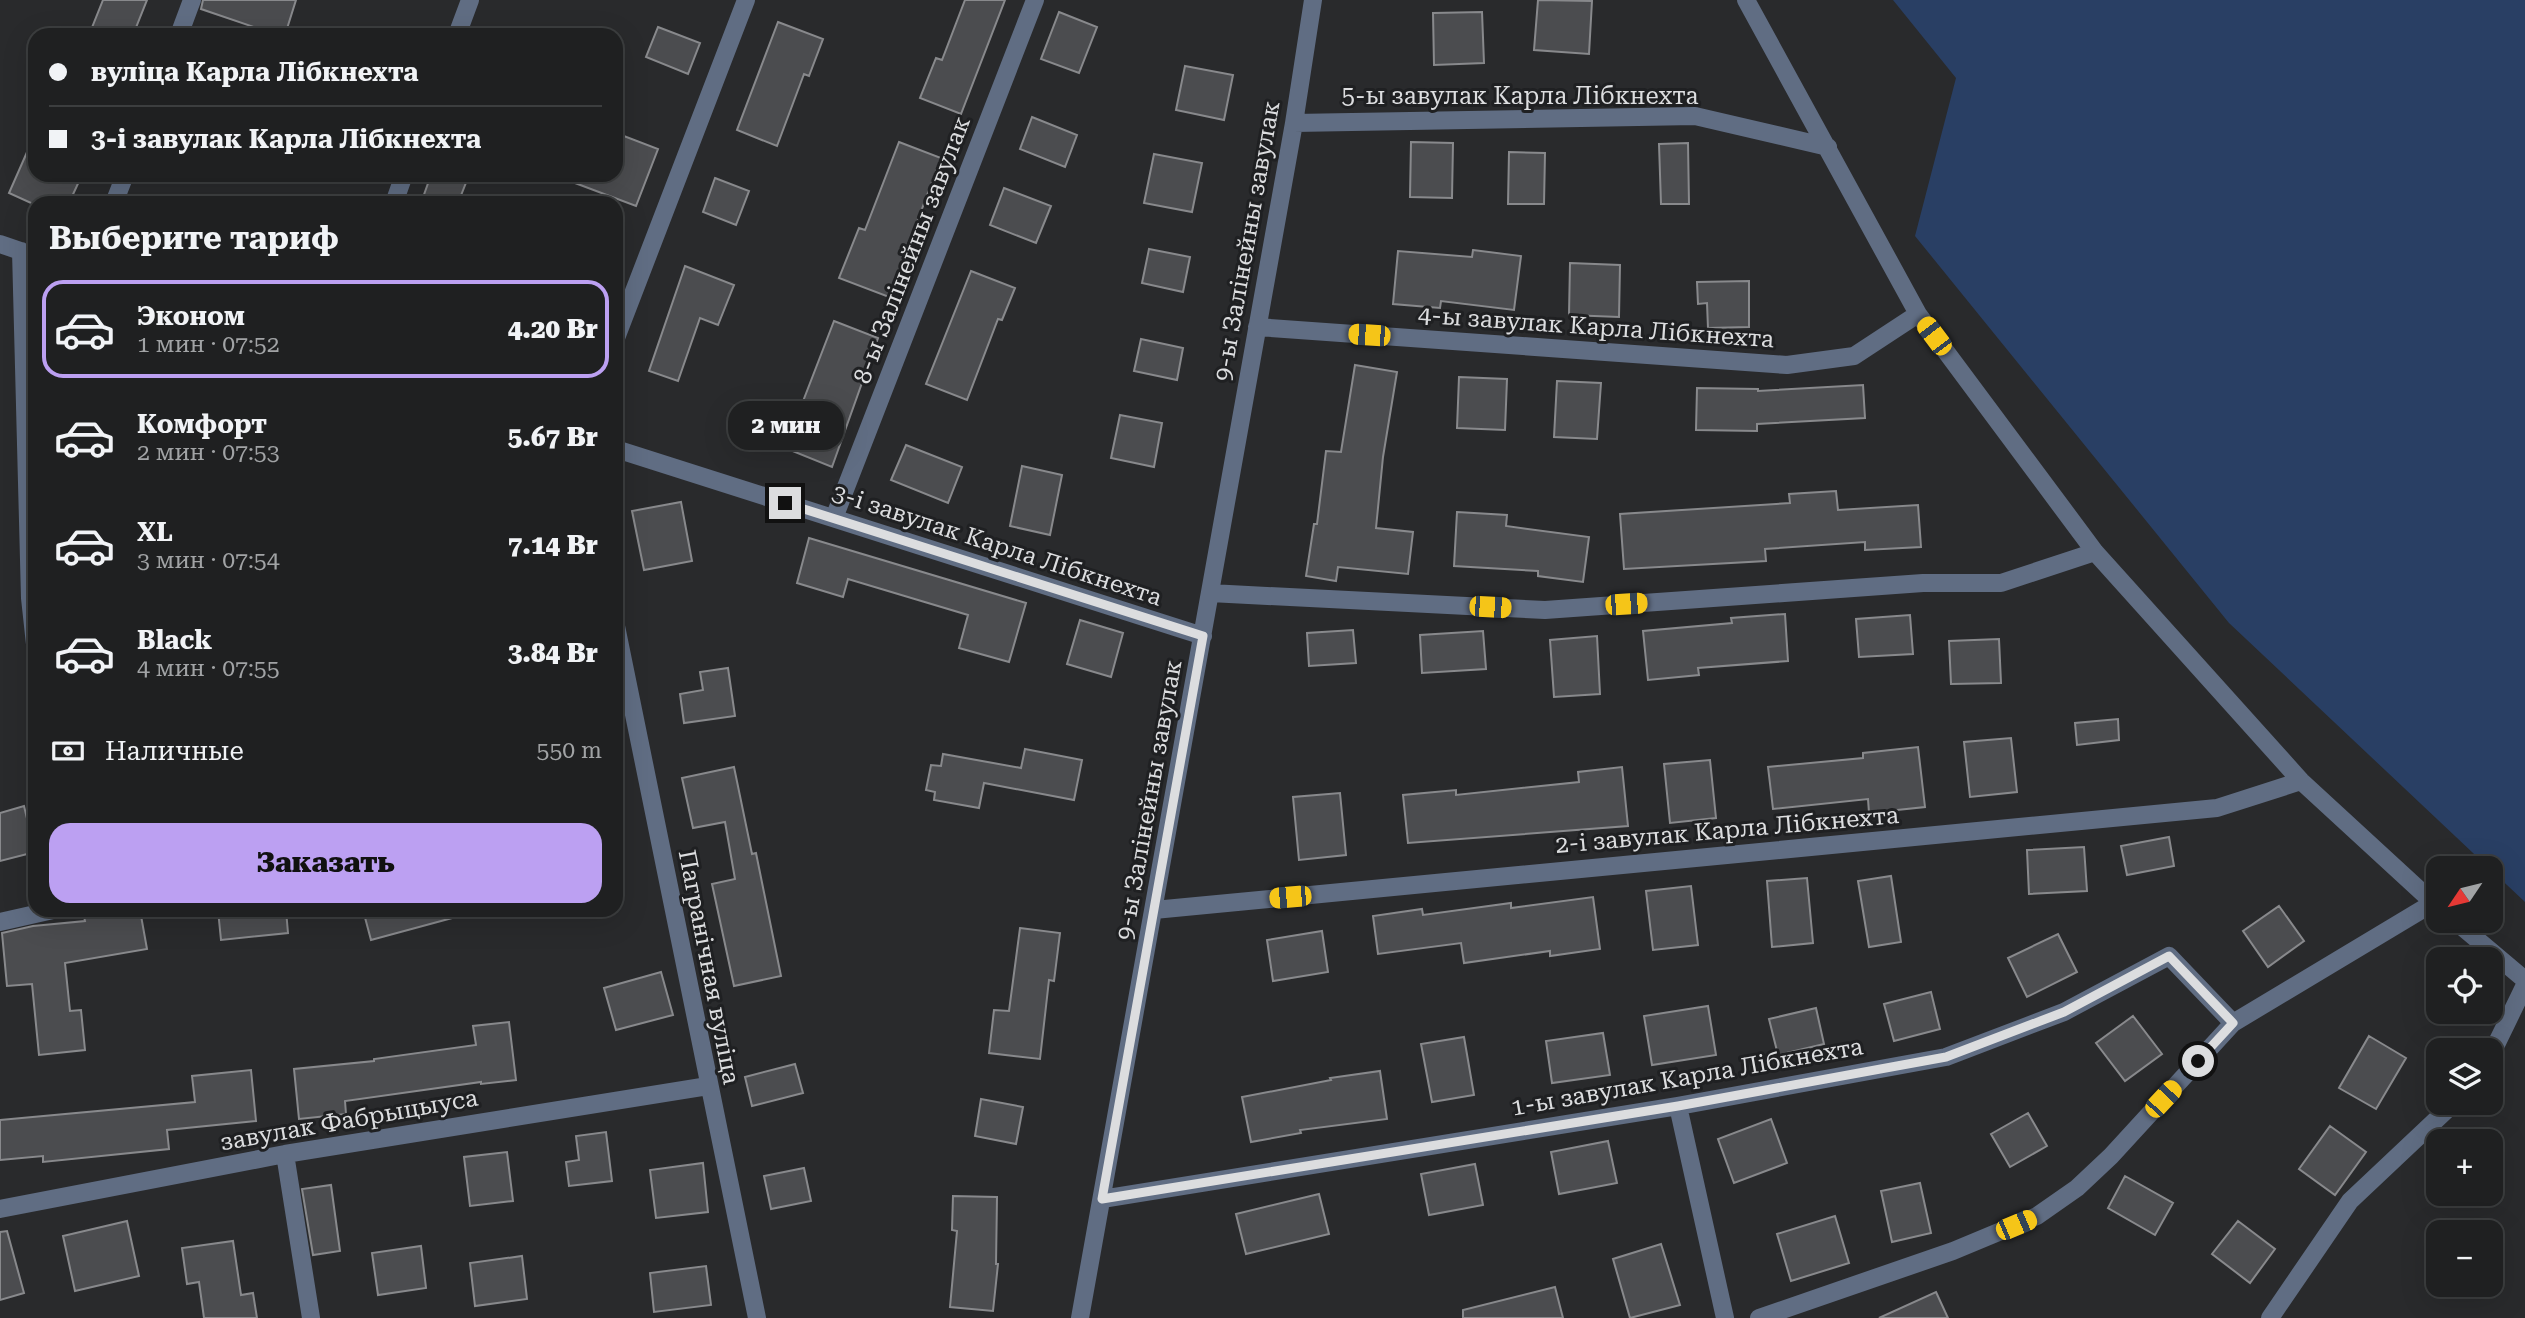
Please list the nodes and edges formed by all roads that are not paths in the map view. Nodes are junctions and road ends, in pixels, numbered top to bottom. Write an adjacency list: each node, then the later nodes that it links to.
1 (192, 0): 7 (street)
2 (470, 0): 8 (street)
3 (746, 0): 14 (street)
4 (1035, 0): 17 (street, 8-ы Залінейны завулак)
5 (1313, 0): 9 (street, 9-ы Залінейны завулак)
6 (1746, 0): 10 (street)
7 (182, 28)
8 (460, 28)
9 (1294, 122): 10 (street, 5-ы завулак Карла Лібкнехта); 15 (street, 9-ы Залінейны завулак)
10 (1828, 147): 13 (street)
11 (0, 244): 12 (street)
12 (28, 253)
13 (1918, 314): 15 (street, 4-ы завулак Карла Лібкнехта); 18 (street)
14 (623, 320)
15 (1257, 327): 19 (street, 9-ы Залінейны завулак)
16 (623, 451): 17 (street, 3-і завулак Карла Лібкнехта)
17 (834, 518): 20 (street, 3-і завулак Карла Лібкнехта)
18 (2095, 552): 19 (street); 22 (street)
19 (1210, 593): 20 (street, 9-ы Залінейны завулак)
20 (1203, 636): 24 (street, 9-ы Залінейны завулак)
21 (623, 661): 32 (street, Пагранічная вуліца)
22 (2301, 781): 23 (street); 24 (street, 2-і завулак Карла Лібкнехта)
23 (2426, 896)
24 (1154, 910): 36 (street, 9-ы Залінейны завулак)
25 (2426, 911): 30 (street)
26 (28, 916): 27 (street)
27 (0, 922)
28 (2469, 933): 29 (street)
29 (2525, 983): 31 (street)
30 (2233, 1023): 33 (street, 1-ы завулак Карла Лібкнехта); 42 (street)
31 (2499, 1038)
32 (708, 1086): 35 (street, завулак Фабрыцыуса); 39 (street, Пагранічная вуліца)
33 (1678, 1106): 36 (street, 1-ы завулак Карла Лібкнехта); 41 (street)
34 (2441, 1115): 43 (street)
35 (285, 1154): 37 (street, завулак Фабрыцыуса); 38 (street)
36 (1102, 1199): 40 (street, 9-ы Залінейны завулак)
37 (0, 1209)
38 (311, 1318)
39 (757, 1318)
40 (1080, 1318)
41 (1725, 1318)
42 (1759, 1318)
43 (2270, 1318)

